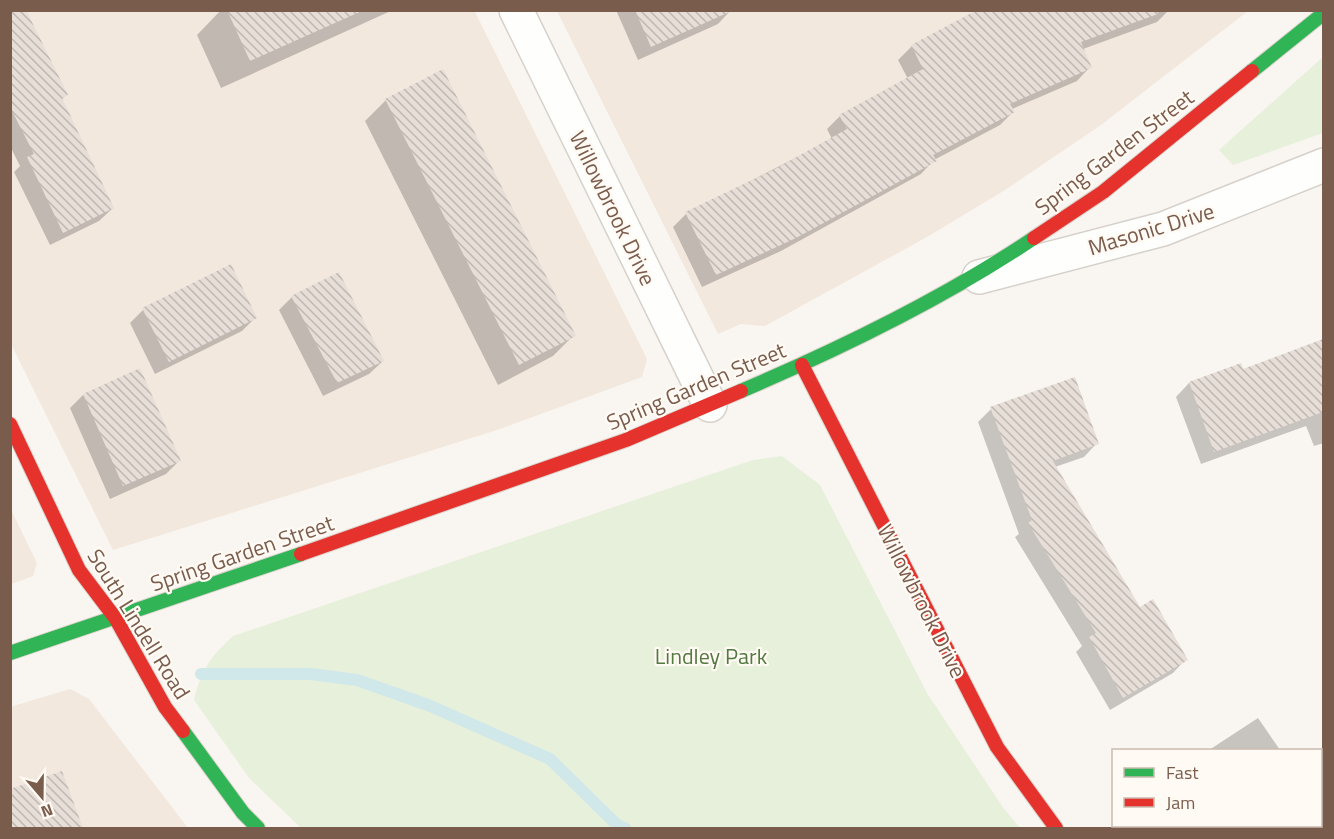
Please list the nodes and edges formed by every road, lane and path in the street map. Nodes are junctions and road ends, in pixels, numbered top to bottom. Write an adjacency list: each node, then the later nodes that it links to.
1 (516, 10): 6 (street, Willowbrook Drive)
2 (1323, 13): 4 (main road, Spring Garden Street)
3 (1323, 165): 4 (street, Masonic Drive)
4 (974, 278): 5 (main road, Spring Garden Street)
5 (802, 364): 6 (main road, Spring Garden Street); 11 (main road, Willowbrook Drive)
6 (710, 405): 8 (main road, Spring Garden Street)
7 (10, 424): 8 (main road, South Lindell Road)
8 (116, 619): 9 (main road, Spring Garden Street); 10 (main road, South Lindell Road)
9 (10, 653)
10 (258, 828)
11 (1056, 828)

